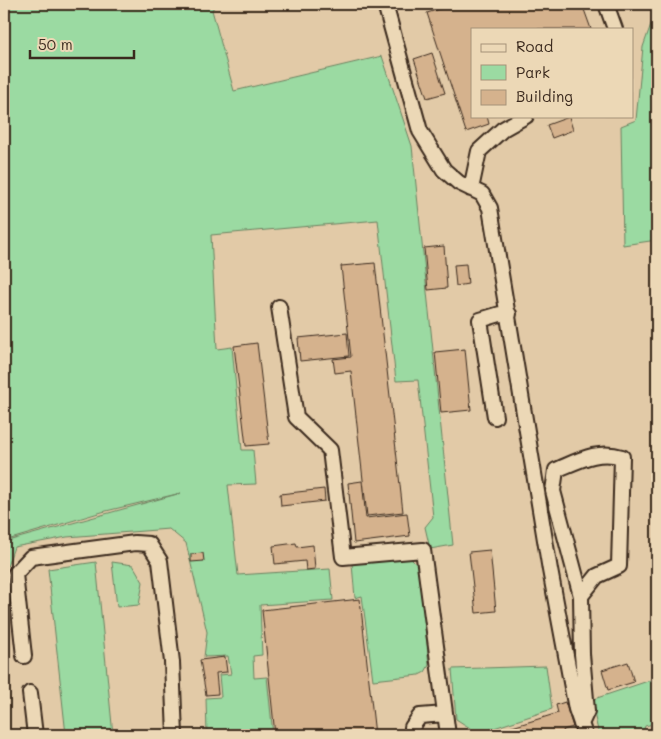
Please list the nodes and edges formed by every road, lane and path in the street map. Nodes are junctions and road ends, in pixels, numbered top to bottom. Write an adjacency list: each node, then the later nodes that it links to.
1 (385, 4): 5 (lane)
2 (606, 4): 3 (lane)
3 (616, 28)
4 (522, 118): 5 (lane)
5 (471, 189): 7 (lane)
6 (279, 306): 12 (lane)
7 (509, 314): 8 (lane); 13 (lane)
8 (495, 418)
9 (580, 596): 9 (lane); 13 (lane)
10 (24, 656): 15 (lane)
11 (30, 693): 14 (lane)
12 (445, 714): 16 (lane); 17 (lane)
13 (583, 729)
14 (35, 735)
15 (175, 735)
16 (413, 735)
17 (448, 735)

